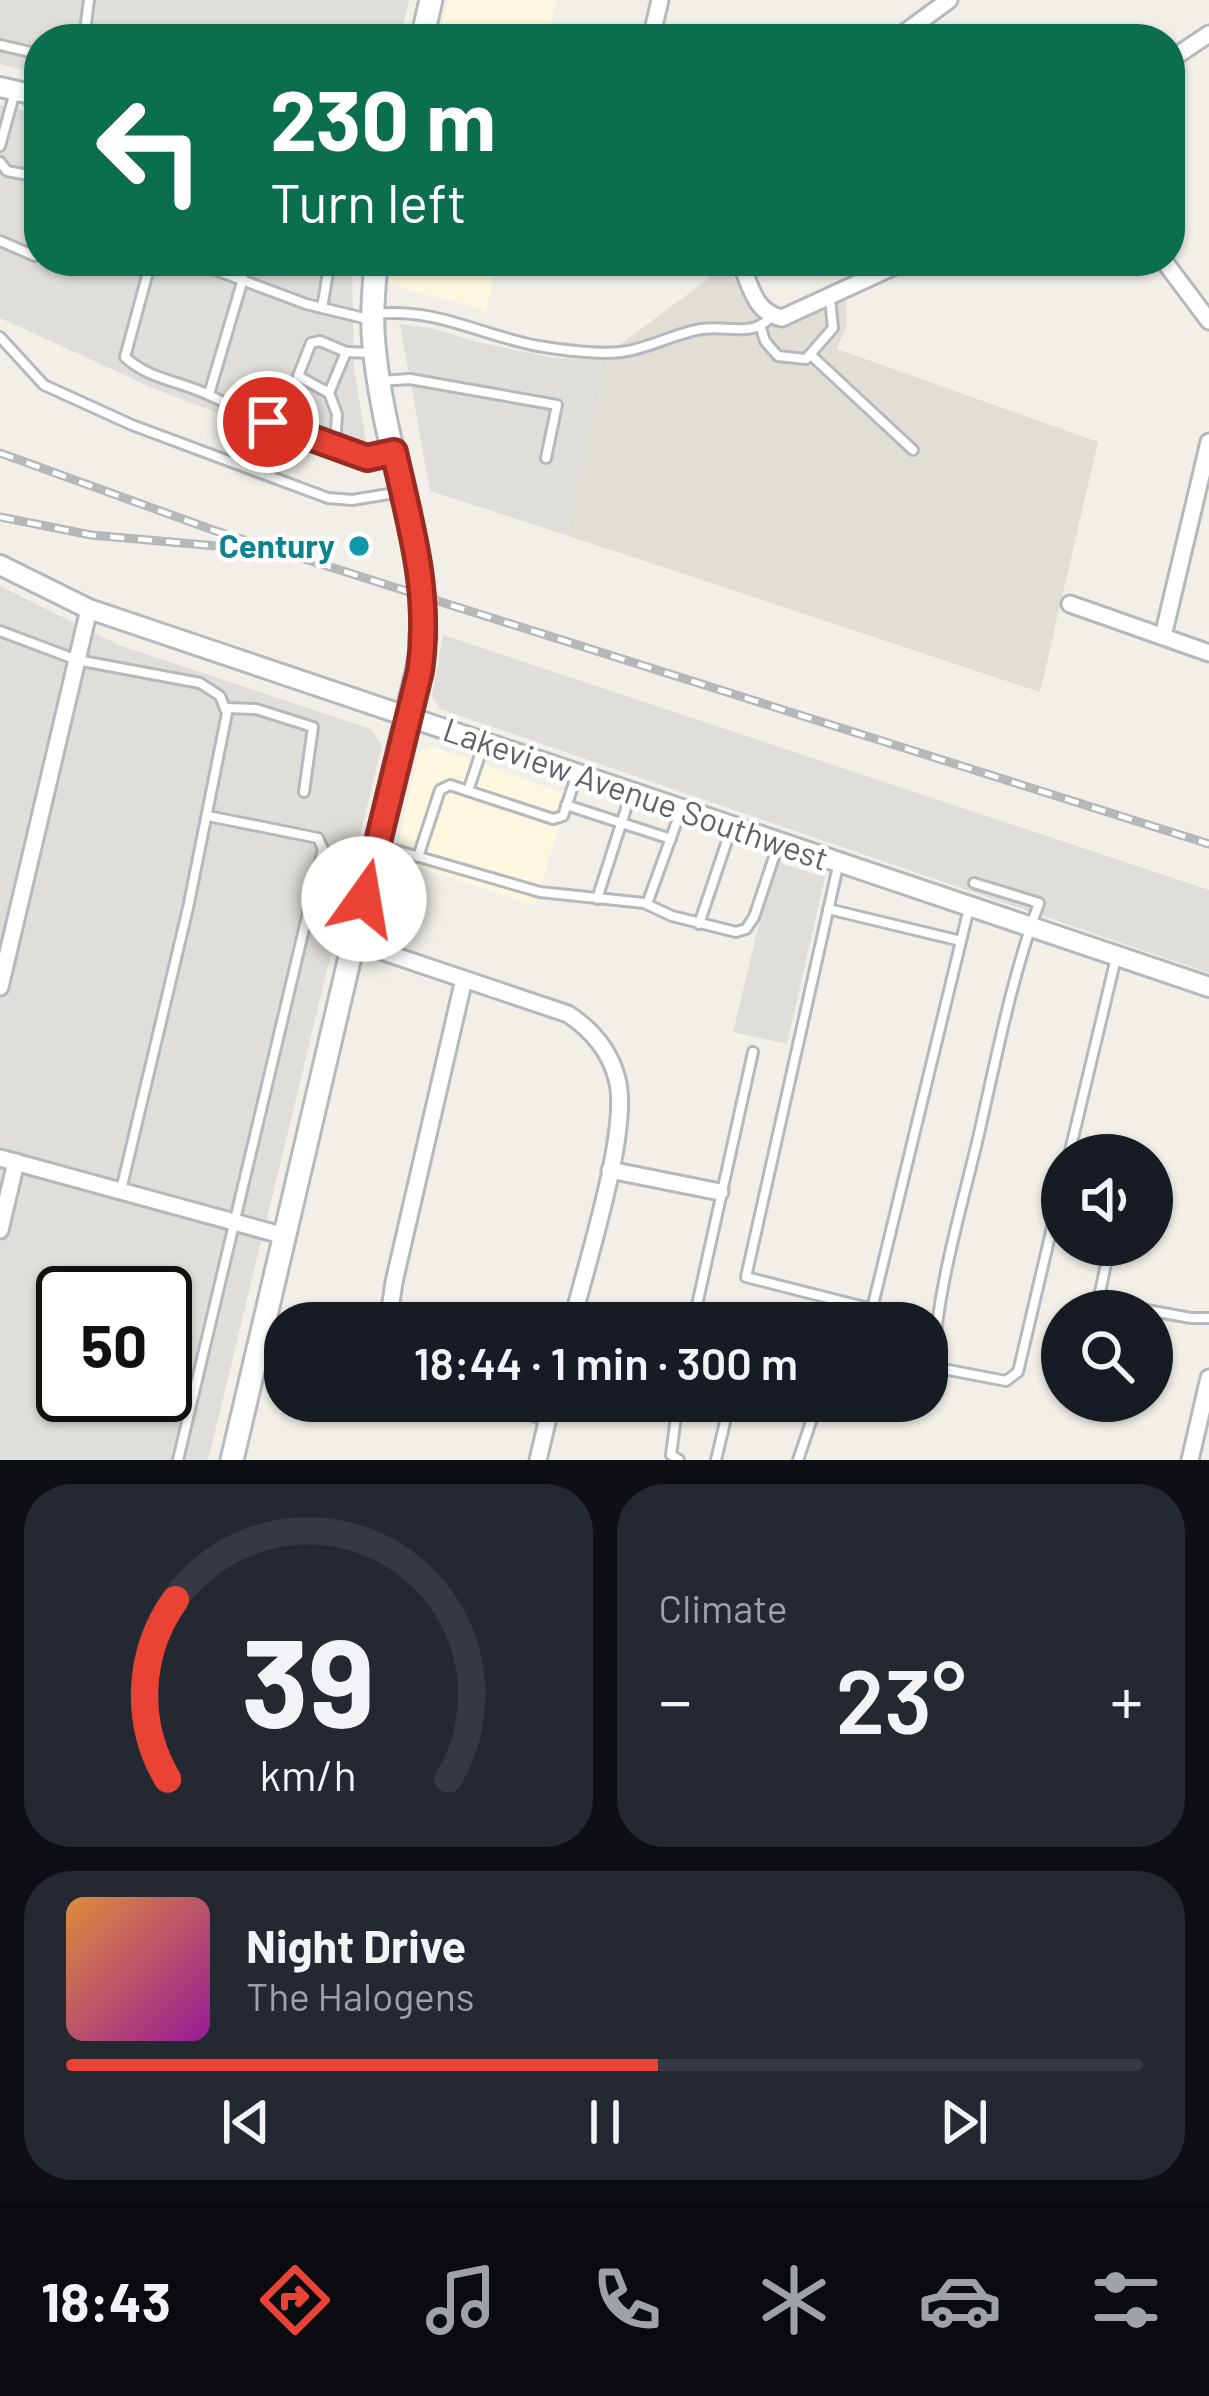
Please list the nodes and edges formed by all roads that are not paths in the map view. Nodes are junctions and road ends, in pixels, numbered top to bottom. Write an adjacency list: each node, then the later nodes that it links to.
1 (949, 0): 2 (street)
2 (916, 24)
3 (8, 89): 4 (lane)
4 (0, 146)
5 (147, 276): 24 (lane)
6 (237, 276): 12 (lane)
7 (327, 276): 14 (lane)
8 (375, 276): 15 (main road)
9 (746, 276): 17 (street)
10 (875, 276): 13 (street)
11 (1175, 276): 16 (street)
12 (243, 279): 14 (lane); 24 (lane)
13 (830, 298): 17 (street); 21 (lane)
14 (322, 308): 15 (lane)
15 (373, 317): 17 (lane); 20 (main road)
16 (1209, 320)
17 (766, 322): 21 (lane)
18 (0, 337): 30 (lane)
19 (346, 352): 20 (lane); 23 (lane); 23 (lane)
20 (375, 353): 22 (main road)
21 (812, 356): 27 (lane)
22 (379, 381): 28 (main road); 29 (lane)
23 (329, 393): 26 (lane)
24 (209, 394): 26 (lane)
25 (1209, 442): 35 (street)
26 (335, 447): 28 (lane)
27 (913, 451)
28 (394, 452): 30 (main road)
29 (546, 458)
30 (403, 491): 39 (main road)
31 (0, 565): 33 (street, Lakeview Avenue Southwest)
32 (1070, 604): 35 (street)
33 (89, 609): 37 (street); 39 (street, Lakeview Avenue Southwest)
34 (0, 632): 37 (lane)
35 (1163, 636): 36 (street)
36 (1209, 653)
37 (77, 660): 38 (lane); 66 (street)
38 (225, 708): 43 (lane); 47 (lane)
39 (409, 718): 40 (street, Lakeview Avenue Southwest); 52 (main road)
40 (484, 743): 41 (street, Lakeview Avenue Southwest); 42 (lane)
41 (577, 774): 44 (street, Lakeview Avenue Southwest); 45 (lane)
42 (468, 791): 45 (lane); 53 (lane)
43 (304, 792)
44 (631, 793): 46 (street, Lakeview Avenue Southwest); 48 (lane)
45 (566, 806): 48 (lane)
46 (681, 809): 49 (street, Lakeview Avenue Southwest); 50 (lane)
47 (208, 816): 72 (lane); 74 (lane)
48 (621, 824): 50 (lane); 56 (lane)
49 (731, 826): 51 (street, Lakeview Avenue Southwest); 60 (lane)
50 (670, 838): 57 (lane)
51 (778, 842): 54 (street, Lakeview Avenue Southwest); 60 (lane)
52 (377, 844): 53 (lane); 63 (main road)
53 (418, 857): 56 (lane)
54 (838, 862): 58 (street, Lakeview Avenue Southwest); 59 (lane)
55 (974, 884): 61 (lane)
56 (598, 898): 57 (lane)
57 (647, 904): 60 (lane)
58 (970, 906): 61 (street, Lakeview Avenue Southwest); 62 (lane)
59 (828, 909): 62 (lane); 62 (lane)
60 (699, 924)
61 (1030, 927): 64 (street, Lakeview Avenue Southwest); 77 (lane)
62 (961, 940)
63 (354, 941): 65 (street); 76 (main road)
64 (1117, 956): 67 (street, Lakeview Avenue Southwest); 69 (lane)
65 (464, 979): 71 (street); 79 (street)
66 (0, 987)
67 (1209, 987)
68 (753, 1052): 73 (lane)
69 (1074, 1134)
70 (8, 1160): 72 (street); 75 (street)
71 (610, 1170): 73 (street); 80 (street)
72 (120, 1191): 74 (street)
73 (720, 1192): 81 (lane)
74 (234, 1222): 76 (street); 88 (lane)
75 (0, 1230)
76 (285, 1236): 89 (main road)
77 (1043, 1266)
78 (1106, 1266): 82 (lane)
79 (391, 1302)
80 (577, 1302)
81 (697, 1302)
82 (1209, 1318)
83 (1209, 1378): 94 (street)
84 (547, 1422): 90 (street)
85 (674, 1422): 91 (lane)
86 (725, 1422): 92 (lane)
87 (811, 1422): 93 (lane)
88 (178, 1460)
89 (232, 1460)
90 (538, 1460)
91 (679, 1460)
92 (716, 1460)
93 (798, 1460)
94 (1190, 1460)

